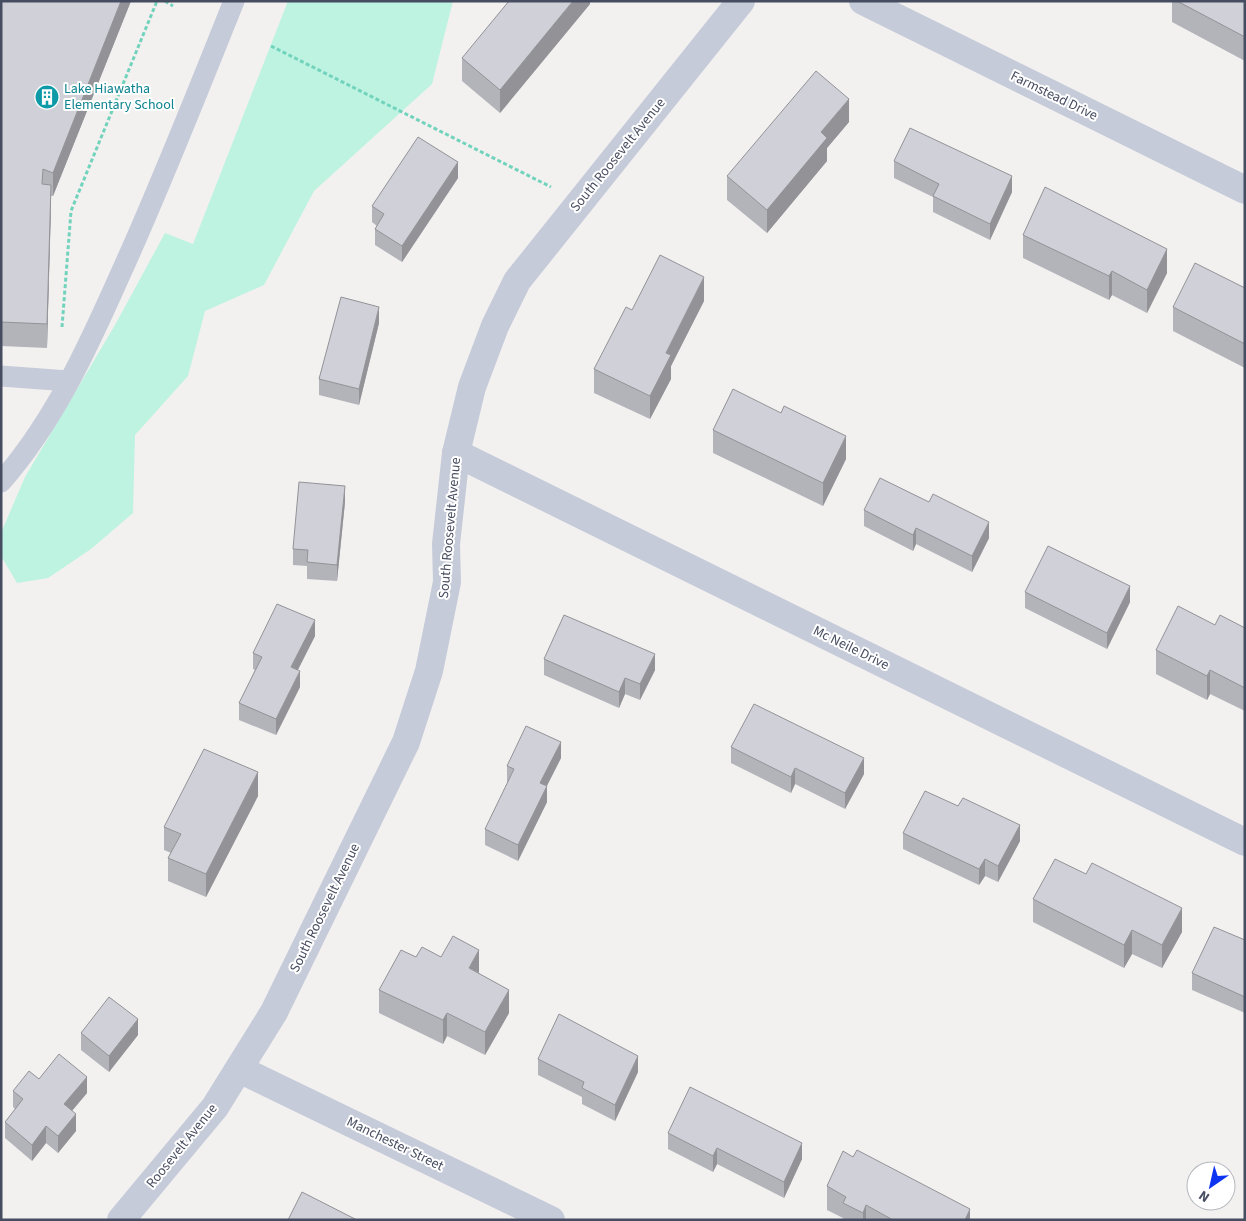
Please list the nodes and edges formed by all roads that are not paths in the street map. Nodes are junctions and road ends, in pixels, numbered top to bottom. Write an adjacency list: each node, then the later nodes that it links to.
1 (234, 1): 6 (lane)
2 (741, 1): 8 (street, South Roosevelt Avenue)
3 (863, 1): 4 (street, Farmstead Drive)
4 (1245, 190)
5 (1, 376): 6 (lane)
6 (68, 381): 7 (lane)
7 (43, 424): 9 (lane); 10 (lane)
8 (456, 454): 11 (street, Mc Neile Drive); 12 (street, South Roosevelt Avenue)
9 (1, 460)
10 (1, 482)
11 (1245, 842)
12 (239, 1068): 13 (street, Roosevelt Avenue); 14 (street, Manchester Street)
13 (121, 1220)
14 (551, 1220)

